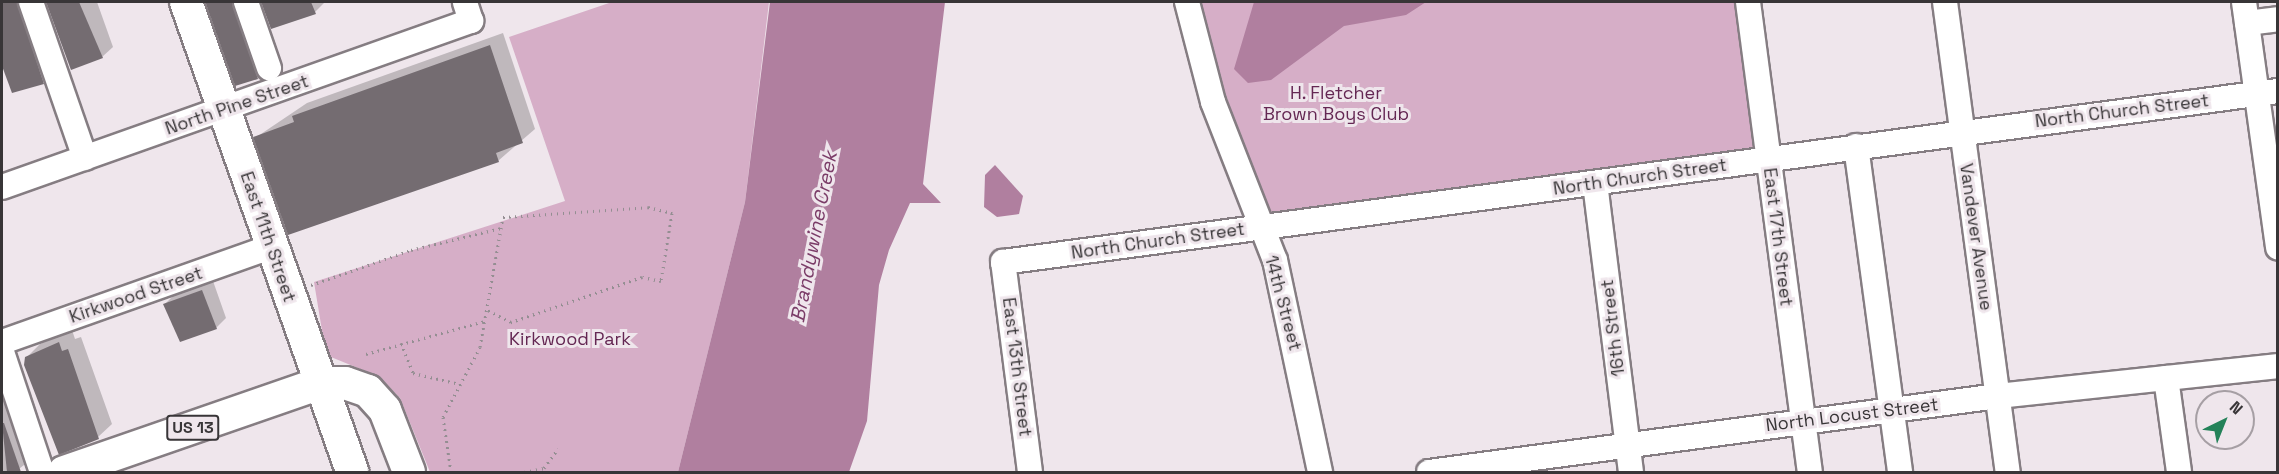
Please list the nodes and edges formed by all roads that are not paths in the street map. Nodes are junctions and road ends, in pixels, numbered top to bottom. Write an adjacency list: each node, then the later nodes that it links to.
1 (31, 2): 15 (street)
2 (186, 2): 12 (main road, East 11th Street)
3 (246, 2): 10 (street)
4 (1187, 2): 19 (street, 14th Street)
5 (1748, 2): 16 (street, East 17th Street)
6 (1945, 2): 13 (street, Vandever Avenue)
7 (468, 11): 12 (street, North Pine Street)
8 (2246, 12): 9 (street); 11 (street)
9 (2277, 19)
10 (268, 68)
11 (2268, 92): 13 (street, North Church Street); 21 (street)
12 (223, 109): 15 (street, North Pine Street); 20 (main road, East 11th Street)
13 (1961, 131): 14 (street, North Church Street); 28 (street, Vandever Avenue)
14 (1856, 146): 16 (street, North Church Street); 29 (street)
15 (85, 158): 18 (street, North Pine Street)
16 (1768, 159): 17 (street, North Church Street); 30 (street, East 17th Street)
17 (1595, 183): 19 (street, North Church Street); 31 (street, 16th Street)
18 (2, 187)
19 (1259, 227): 22 (street, North Church Street); 37 (street, 14th Street)
20 (270, 247): 23 (street, Kirkwood Street); 27 (main road, East 11th Street)
21 (2277, 248)
22 (1003, 262): 36 (street, East 13th Street)
23 (2, 342)
24 (2, 352): 32 (street)
25 (2277, 366): 26 (street, North Locust Street)
26 (2166, 378): 28 (street, North Locust Street); 43 (street)
27 (321, 383): 33 (main road, US 13); 34 (main road, East 11th Street); 35 (main road, US 13)
28 (1998, 396): 29 (street, North Locust Street); 42 (street, Vandever Avenue)
29 (1894, 410): 30 (street, North Locust Street); 41 (street)
30 (1802, 422): 31 (street, North Locust Street); 40 (street, East 17th Street)
31 (1627, 443): 38 (street, North Locust Street); 39 (street, 16th Street)
32 (42, 472)
33 (64, 472)
34 (352, 472)
35 (409, 472)
36 (1030, 472)
37 (1320, 472)
38 (1429, 472)
39 (1631, 472)
40 (1810, 472)
41 (1899, 472)
42 (2008, 472)
43 (2179, 472)

